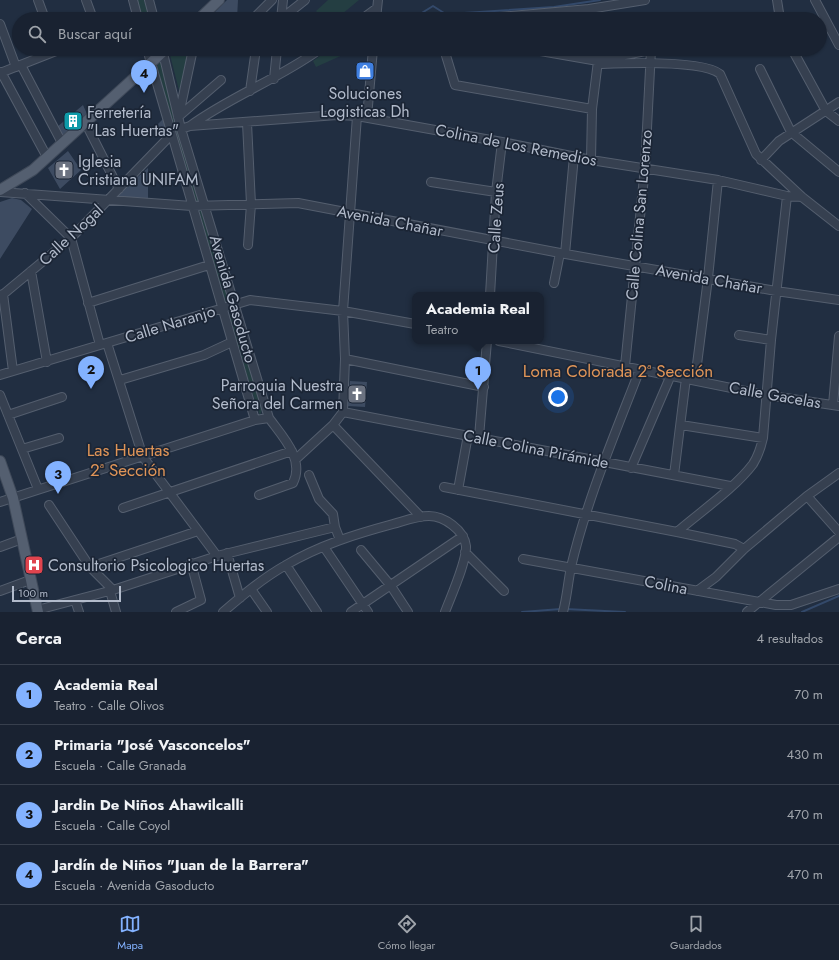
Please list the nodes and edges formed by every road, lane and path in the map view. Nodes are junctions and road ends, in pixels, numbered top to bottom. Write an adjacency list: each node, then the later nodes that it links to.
1 (38, 0): 14 (street)
2 (86, 0): 15 (street)
3 (133, 0): 16 (street)
4 (149, 0): 17 (street)
5 (272, 0): 19 (street)
6 (283, 0): 20 (street)
7 (305, 0): 21 (street)
8 (645, 0): 13 (street)
9 (777, 0): 25 (street)
10 (815, 0): 26 (street)
11 (214, 2): 18 (main road)
12 (377, 4): 22 (street)
13 (589, 9): 23 (street); 24 (street)
14 (42, 12)
15 (90, 12)
16 (136, 12)
17 (152, 12)
18 (205, 12)
19 (260, 12)
20 (282, 12)
21 (290, 12)
22 (369, 12)
23 (556, 12)
24 (590, 12)
25 (779, 12)
26 (821, 12)
27 (827, 22): 29 (street)
28 (0, 24): 30 (street)
29 (839, 45)
30 (12, 52)
31 (14, 56): 50 (street)
32 (44, 56): 50 (street)
33 (150, 56): 48 (street, Avenida Gasoducto)
34 (158, 56): 48 (main road)
35 (165, 56): 60 (street, Avenida Gasoducto)
36 (191, 56): 60 (street)
37 (255, 56): 55 (street)
38 (276, 56): 53 (street)
39 (311, 56): 53 (street)
40 (373, 56): 61 (street)
41 (446, 56): 57 (street)
42 (569, 56): 47 (street)
43 (597, 56): 47 (street)
44 (621, 56): 47 (street)
45 (652, 56): 49 (street, Calle Colina San Lorenzo)
46 (796, 56): 58 (street)
47 (598, 61): 49 (street); 57 (street)
48 (151, 62): 63 (main road); 68 (street, Avenida Gasoducto)
49 (650, 63): 74 (street); 75 (street, Calle Colina San Lorenzo)
50 (18, 66): 52 (street); 70 (street)
51 (760, 69): 67 (street)
52 (0, 73): 72 (street)
53 (274, 79): 55 (street)
54 (221, 80): 60 (street)
55 (250, 91): 65 (street)
56 (839, 102): 58 (street)
57 (592, 109): 73 (street)
58 (826, 111): 62 (street); 67 (street)
59 (357, 116): 61 (street, Colina de Los Remedios); 64 (street, Colina de Los Remedios); 89 (street)
60 (178, 117): 66 (street, Avenida Gasoducto)
61 (367, 117): 69 (street, Colina de Los Remedios)
62 (839, 121)
63 (85, 122): 70 (main road); 79 (street)
64 (247, 122): 65 (street, Colina de Los Remedios); 86 (street)
65 (190, 126): 66 (street, Colina de Los Remedios)
66 (181, 129): 88 (street, Avenida Gasoducto)
67 (791, 132): 74 (street); 76 (street)
68 (171, 135): 79 (street, Calle Nogal); 87 (street, Avenida Gasoducto)
69 (502, 142): 71 (street, Colina de Los Remedios); 81 (street, Calle Zeus)
70 (62, 143): 72 (main road)
71 (574, 156): 73 (street, Colina de Los Remedios); 94 (street)
72 (47, 157): 80 (main road)
73 (591, 160): 75 (street, Colina de Los Remedios)
74 (761, 160): 84 (street)
75 (645, 167): 77 (street, Colina de Los Remedios); 96 (street, Calle Colina San Lorenzo)
76 (839, 172)
77 (718, 180): 83 (street, Colina de Los Remedios); 98 (street)
78 (431, 182): 81 (street)
79 (119, 189): 85 (street, Calle Nogal)
80 (0, 191): 82 (street, Avenida Chañar)
81 (496, 192): 92 (street, Calle Zeus)
82 (25, 193): 85 (street, Avenida Chañar); 91 (street)
83 (787, 196): 84 (street, Colina de Los Remedios); 101 (street)
84 (802, 197): 90 (street)
85 (107, 202): 87 (street, Avenida Chañar); 91 (street, Calle Nogal)
86 (251, 204): 88 (street, Avenida Chañar); 89 (street, Avenida Chañar); 93 (street)
87 (192, 206): 88 (street, Avenida Chañar); 95 (street, Avenida Gasoducto)
88 (206, 207): 106 (street, Avenida Gasoducto)
89 (351, 213): 92 (street, Avenida Chañar); 108 (street)
90 (839, 226)
91 (71, 238): 97 (street, Calle Nogal); 105 (street)
92 (494, 240): 94 (street, Avenida Chañar); 102 (street, Calle Zeus)
93 (248, 244)
94 (562, 254): 96 (street, Avenida Chañar); 99 (street)
95 (209, 265): 105 (street); 107 (street, Avenida Gasoducto)
96 (636, 266): 98 (street, Avenida Chañar); 119 (street, Calle Colina San Lorenzo)
97 (31, 271): 103 (street, Calle Nogal); 118 (street)
98 (708, 278): 101 (street, Avenida Chañar); 124 (street)
99 (554, 283)
100 (0, 285): 103 (street)
101 (776, 291): 104 (street, Avenida Chañar); 112 (street)
102 (490, 292)
103 (4, 294): 121 (street)
104 (839, 300)
105 (88, 303): 114 (street)
106 (234, 304): 107 (street, Calle Naranjo); 108 (street, Calle Naranjo); 133 (street, Avenida Gasoducto)
107 (222, 308): 113 (street, Avenida Gasoducto); 114 (street, Calle Naranjo)
108 (344, 311): 109 (street); 117 (street)
109 (412, 323)
110 (739, 335): 112 (street)
111 (839, 336): 130 (street)
112 (771, 340): 128 (street)
113 (232, 342): 125 (street); 134 (street, Avenida Gasoducto)
114 (104, 344): 118 (street, Calle Naranjo); 125 (street)
115 (487, 344): 126 (street)
116 (514, 344): 119 (street, Calle Gacelas)
117 (345, 359): 126 (street); 131 (street)
118 (47, 362): 121 (street, Calle Naranjo)
119 (625, 366): 120 (street, Calle Gacelas)
120 (640, 369): 123 (street, Calle Gacelas); 146 (street)
121 (13, 371): 122 (street, Calle Naranjo)
122 (0, 375)
123 (671, 375): 124 (street, Calle Gacelas); 147 (street)
124 (690, 379): 128 (street, Calle Gacelas); 136 (street)
125 (120, 380): 143 (street)
126 (484, 387): 138 (street)
127 (0, 395): 132 (street)
128 (766, 395): 130 (street, Calle Gacelas); 140 (street)
129 (62, 397): 132 (street)
130 (836, 406)
131 (343, 412): 135 (street); 137 (street, Calle Colina Pirámide)
132 (8, 415): 141 (street)
133 (269, 418): 134 (street); 142 (street, Avenida Gasoducto)
134 (255, 420): 143 (street)
135 (333, 425): 144 (street); 163 (street)
136 (681, 425): 140 (street); 150 (street)
137 (468, 435): 138 (street, Calle Colina Pirámide); 154 (street)
138 (479, 437): 146 (street, Calle Colina Pirámide)
139 (59, 438): 141 (street)
140 (763, 438): 151 (street)
141 (22, 449): 153 (street)
142 (292, 451): 144 (street, Avenida Gasoducto); 155 (street)
143 (143, 457): 153 (street); 155 (street)
144 (296, 459): 156 (street)
145 (0, 461): 158 (main road)
146 (604, 463): 147 (street, Calle Colina Pirámide); 162 (street)
147 (632, 468): 150 (street, Calle Colina Pirámide)
148 (839, 473): 157 (street)
149 (308, 475): 164 (street)
150 (674, 476): 151 (street, Calle Colina Pirámide)
151 (730, 486): 166 (street)
152 (444, 487): 154 (street)
153 (38, 489): 158 (street)
154 (458, 490): 162 (street)
155 (170, 492): 161 (street); 165 (street)
156 (259, 495)
157 (807, 496): 167 (street); 174 (street)
158 (13, 498): 159 (street); 170 (main road)
159 (0, 502)
160 (49, 504): 182 (street)
161 (123, 508)
162 (587, 515): 166 (street); 183 (street)
163 (421, 517): 168 (street); 171 (street)
164 (335, 526): 171 (street); 177 (street)
165 (198, 531): 178 (street); 182 (street)
166 (677, 532): 174 (street)
167 (839, 532)
168 (463, 536): 176 (street); 185 (street)
169 (839, 537): 194 (street)
170 (22, 539): 172 (street); 184 (main road)
171 (340, 540): 173 (street)
172 (0, 547)
173 (324, 547): 181 (street); 195 (street)
174 (744, 549): 191 (street)
175 (361, 550): 185 (street)
176 (465, 552): 189 (street); 206 (street)
177 (227, 553): 178 (street); 192 (street)
178 (217, 556): 180 (street)
179 (523, 559): 183 (street, Colina)
180 (191, 563): 188 (street); 199 (street)
181 (286, 565): 186 (street); 202 (street)
182 (90, 567): 188 (street)
183 (571, 567): 191 (street, Colina); 207 (street)
184 (30, 580): 190 (street); 196 (main road)
185 (391, 586): 195 (street); 205 (street)
186 (251, 589): 192 (street); 201 (street)
187 (839, 589): 194 (street, Colina)
188 (111, 590): 193 (street); 198 (street)
189 (504, 590)
190 (0, 591)
191 (697, 591): 194 (street, Colina)
192 (240, 598): 200 (street)
193 (75, 600): 196 (street); 197 (street)
194 (760, 603): 208 (street)
195 (362, 605): 203 (street); 204 (street)
196 (38, 611)
197 (79, 612)
198 (116, 612)
199 (176, 612)
200 (223, 612)
201 (267, 612)
202 (317, 612)
203 (351, 612)
204 (368, 612)
205 (408, 612)
206 (445, 612)
207 (563, 612)
208 (747, 612)

